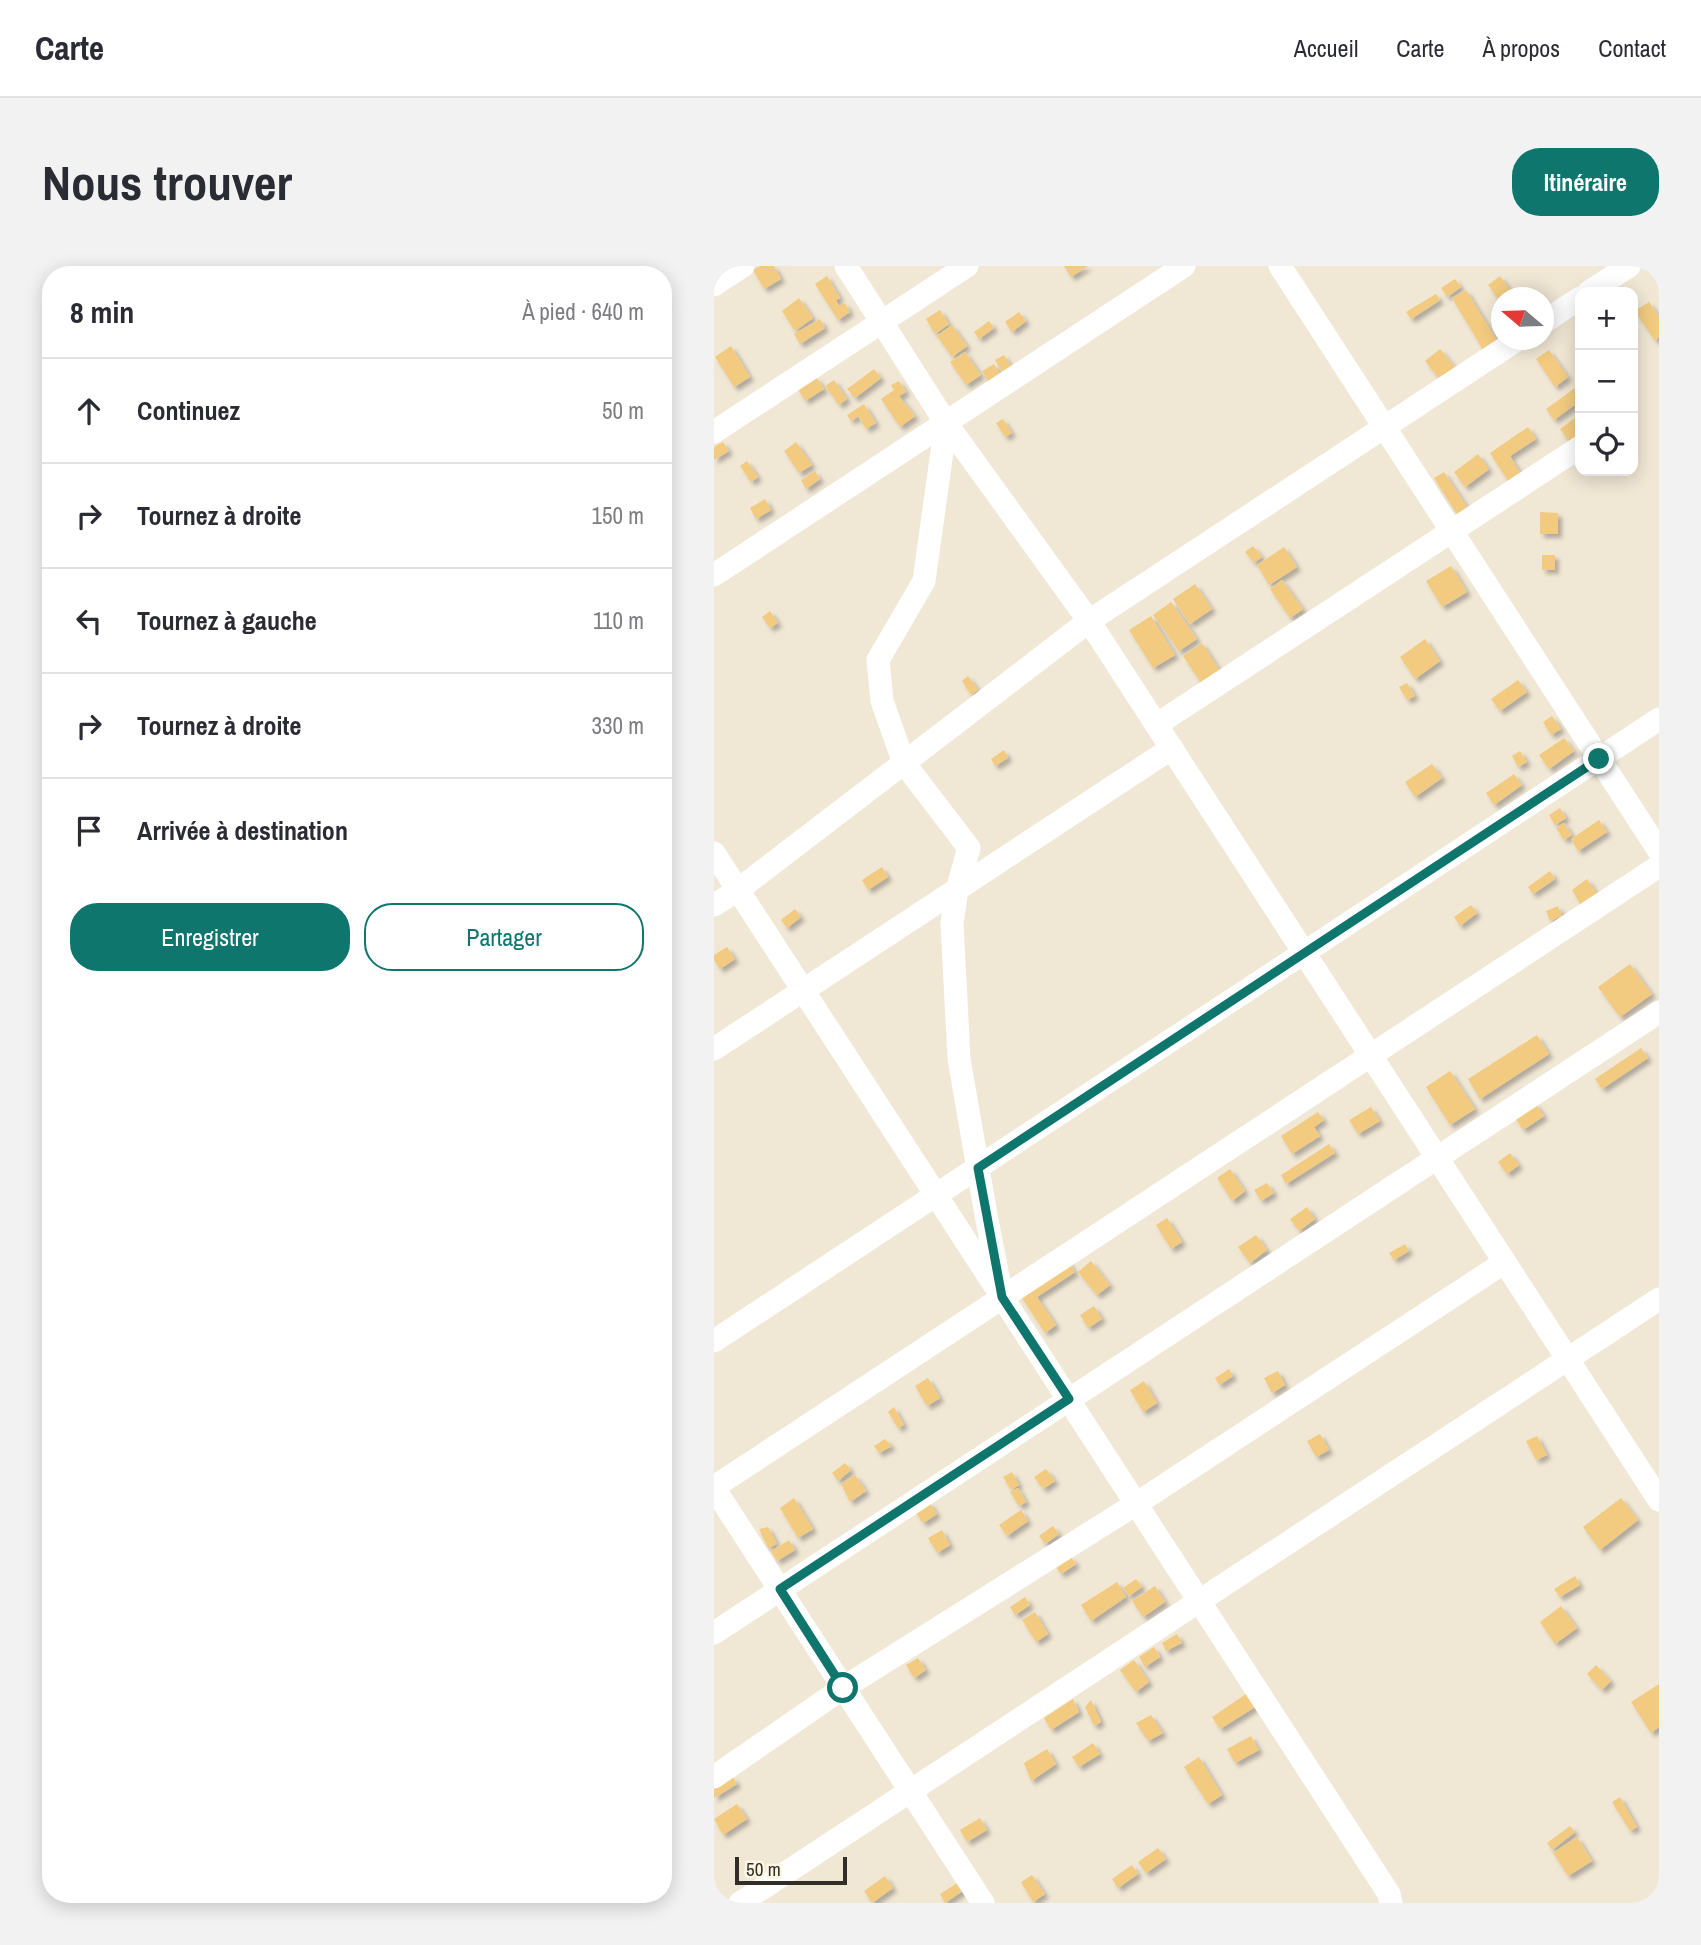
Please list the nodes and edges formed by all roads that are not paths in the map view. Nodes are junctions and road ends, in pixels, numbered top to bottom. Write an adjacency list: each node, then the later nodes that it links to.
1 (743, 266): 7 (street)
2 (846, 266): 11 (street)
3 (967, 266): 11 (street)
4 (1184, 266): 13 (street)
5 (1280, 266): 14 (street)
6 (1629, 266): 8 (street)
7 (714, 285)
8 (1597, 287)
9 (1575, 301): 10 (street)
10 (1554, 315)
11 (883, 321): 13 (street); 15 (street)
12 (1502, 350): 14 (street)
13 (946, 423): 18 (street); 19 (street); 24 (street)
14 (1384, 427): 17 (street); 19 (street)
15 (714, 432)
16 (1575, 450): 17 (street)
17 (1452, 531): 21 (street); 23 (street)
18 (714, 575)
19 (1089, 621): 21 (street); 24 (street)
20 (1659, 719): 23 (street)
21 (1156, 725): 22 (street)
22 (1171, 748): 29 (street); 31 (street)
23 (1599, 759): 25 (street); 31 (street)
24 (904, 763): 28 (street); 29 (street)
25 (1659, 851)
26 (714, 853): 28 (street)
27 (1659, 866): 35 (street)
28 (738, 890): 30 (street); 32 (street)
29 (957, 890): 32 (street); 37 (street)
30 (714, 905)
31 (1304, 953): 35 (street); 37 (street)
32 (803, 990): 34 (street); 38 (street)
33 (1659, 1012): 36 (street)
34 (714, 1049)
35 (1371, 1055): 36 (street); 40 (street)
36 (1437, 1157): 39 (street); 44 (street)
37 (978, 1168): 38 (street); 40 (street)
38 (936, 1195): 40 (street); 42 (street)
39 (1505, 1262): 43 (street); 47 (street)
40 (1002, 1297): 44 (street); 45 (street)
41 (1659, 1299): 43 (street)
42 (714, 1341)
43 (1567, 1359): 46 (street); 49 (street)
44 (1069, 1399): 47 (street); 48 (street)
45 (714, 1487): 48 (street)
46 (1659, 1500)
47 (1136, 1504): 49 (street); 51 (street)
48 (780, 1589): 50 (street); 51 (street)
49 (1199, 1601): 53 (street); 56 (street)
50 (714, 1633)
51 (843, 1688): 52 (street); 53 (street)
52 (714, 1777)
53 (911, 1791): 54 (street); 55 (street)
54 (740, 1903)
55 (983, 1903)
56 (1391, 1903)

